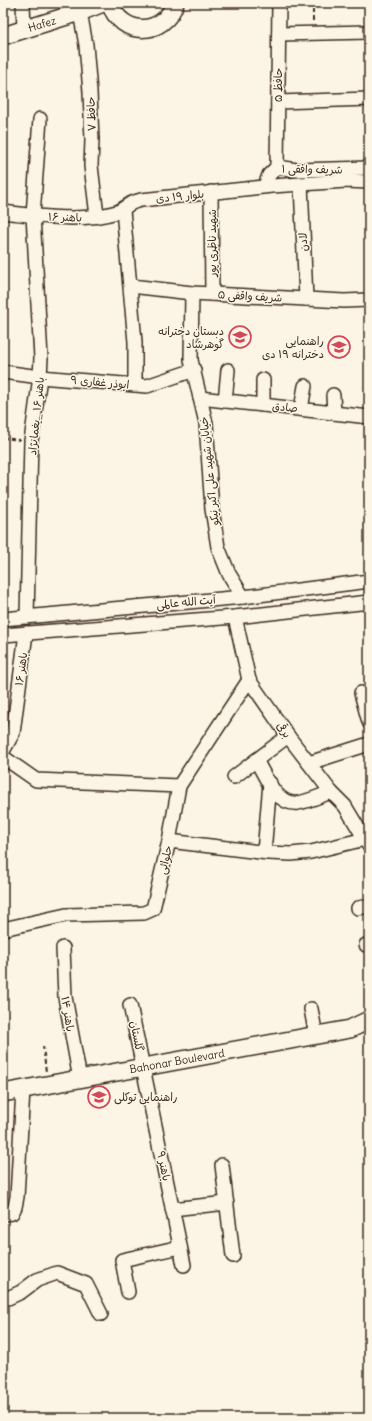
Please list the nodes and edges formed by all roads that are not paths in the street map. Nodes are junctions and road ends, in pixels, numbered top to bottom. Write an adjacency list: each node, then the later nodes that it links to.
1 (23, 3): 7 (street)
2 (103, 3): 6 (main road, Hafez)
3 (110, 3): 4 (main road)
4 (175, 3)
5 (279, 3): 9 (street, حافظ ۵)
6 (80, 12): 7 (main road, Hafez); 23 (street, حافظ ۷)
7 (24, 30): 10 (main road, Hafez)
8 (369, 32): 9 (street)
9 (279, 34): 12 (street, حافظ ۵)
10 (3, 36)
11 (369, 99): 12 (street)
12 (278, 102): 14 (street, حافظ ۵)
13 (40, 119): 22 (street, باهنر ۱۶ _یغمانژاد)
14 (278, 167): 15 (street, شریف وافقی ۱); 18 (street, شریف وافقی ۱)
15 (369, 168)
16 (369, 182): 17 (street, بلوار ۱۹ دی)
17 (301, 184): 18 (street, بلوار ۱۹ دی); 27 (street, لادن)
18 (265, 186): 19 (street, بلوار ۱۹ دی)
19 (211, 192): 20 (street, بلوار ۱۹ دی); 26 (street, شهید ناظری پور)
20 (122, 210): 23 (street, بلوار ۱۹ دی); 24 (street)
21 (3, 212): 22 (street, باهنر ۱۶)
22 (34, 215): 23 (street, باهنر ۱۶); 32 (street, باهنر ۱۶ _یغمانژاد)
23 (97, 216)
24 (131, 286): 25 (street, شریف واقفی ۵); 34 (street)
25 (192, 293): 26 (street, شریف واقفی ۵); 29 (street, خیابان شهید علی اکبر نیکو)
26 (212, 294): 27 (street, شریف واقفی ۵)
27 (306, 299): 28 (street, شریف واقفی ۵)
28 (369, 300)
29 (194, 370): 34 (street, ابوذر غفاری ۹); 37 (street, خیابان شهید علی اکبر نیکو)
30 (228, 370): 38 (street)
31 (3, 372): 32 (street, ابوذر غفاری ۹)
32 (40, 377): 34 (street, ابوذر غفاری ۹); 46 (street, باهنر ۱۶ _یغمانژاد)
33 (263, 380): 39 (street)
34 (135, 385)
35 (305, 386): 40 (street)
36 (333, 395): 41 (street)
37 (200, 398): 38 (street, صادق); 44 (street, خیابان شهید علی اکبر نیکو)
38 (226, 401): 39 (street, صادق)
39 (263, 405): 40 (street, صادق)
40 (301, 409): 41 (street, صادق)
41 (334, 413): 42 (street, صادق)
42 (369, 417)
43 (369, 581): 44 (street, آیت الله عالمی)
44 (243, 597): 46 (street, آیت الله عالمی)
45 (369, 602): 47 (street, آیت الله عالمی)
46 (27, 617): 48 (street, آیت الله عالمی)
47 (234, 617): 49 (street, آیت الله عالمی); 51 (street, برقی)
48 (3, 619)
49 (26, 633): 50 (street, آیت الله عالمی); 56 (street, باهنر ۱۶)
50 (3, 634)
51 (249, 680): 54 (street, برقی); 62 (street, حلوائی)
52 (361, 694): 53 (street)
53 (369, 722)
54 (288, 736): 58 (street); 59 (street, برقی)
55 (369, 744): 59 (street)
56 (3, 751)
57 (3, 757): 62 (street)
58 (256, 760): 60 (street); 61 (street)
59 (309, 763): 63 (street, برقی)
60 (234, 777)
61 (270, 783): 63 (street); 66 (street)
62 (179, 786): 65 (street, حلوائی)
63 (331, 792): 64 (street, برقی)
64 (366, 836): 66 (street)
65 (169, 841): 66 (street); 67 (street, حلوائی)
66 (264, 852)
67 (3, 929)
68 (63, 948): 76 (street, باهنر ۱۴)
69 (130, 1005): 75 (street, گلستان)
70 (311, 1008): 74 (street)
71 (369, 1020): 72 (main road, Bahonar Boulevard)
72 (350, 1029): 73 (main road, Bahonar Boulevard); 74 (main road, Bahonar Boulevard)
73 (369, 1031)
74 (316, 1036): 75 (main road, Bahonar Boulevard)
75 (143, 1068): 76 (main road, Bahonar Boulevard); 81 (street, باهنر ۹)
76 (80, 1079): 77 (main road, Bahonar Boulevard)
77 (23, 1090): 78 (main road, Bahonar Boulevard); 82 (street)
78 (3, 1093)
79 (222, 1165): 80 (street)
80 (227, 1203): 81 (street); 84 (street)
81 (172, 1209): 83 (street, باهنر ۹)
82 (3, 1214)
83 (180, 1247): 85 (street, باهنر ۹); 86 (street)
84 (234, 1256)
85 (184, 1265)
86 (128, 1292)
87 (3, 1299): 88 (street)
88 (101, 1314)

